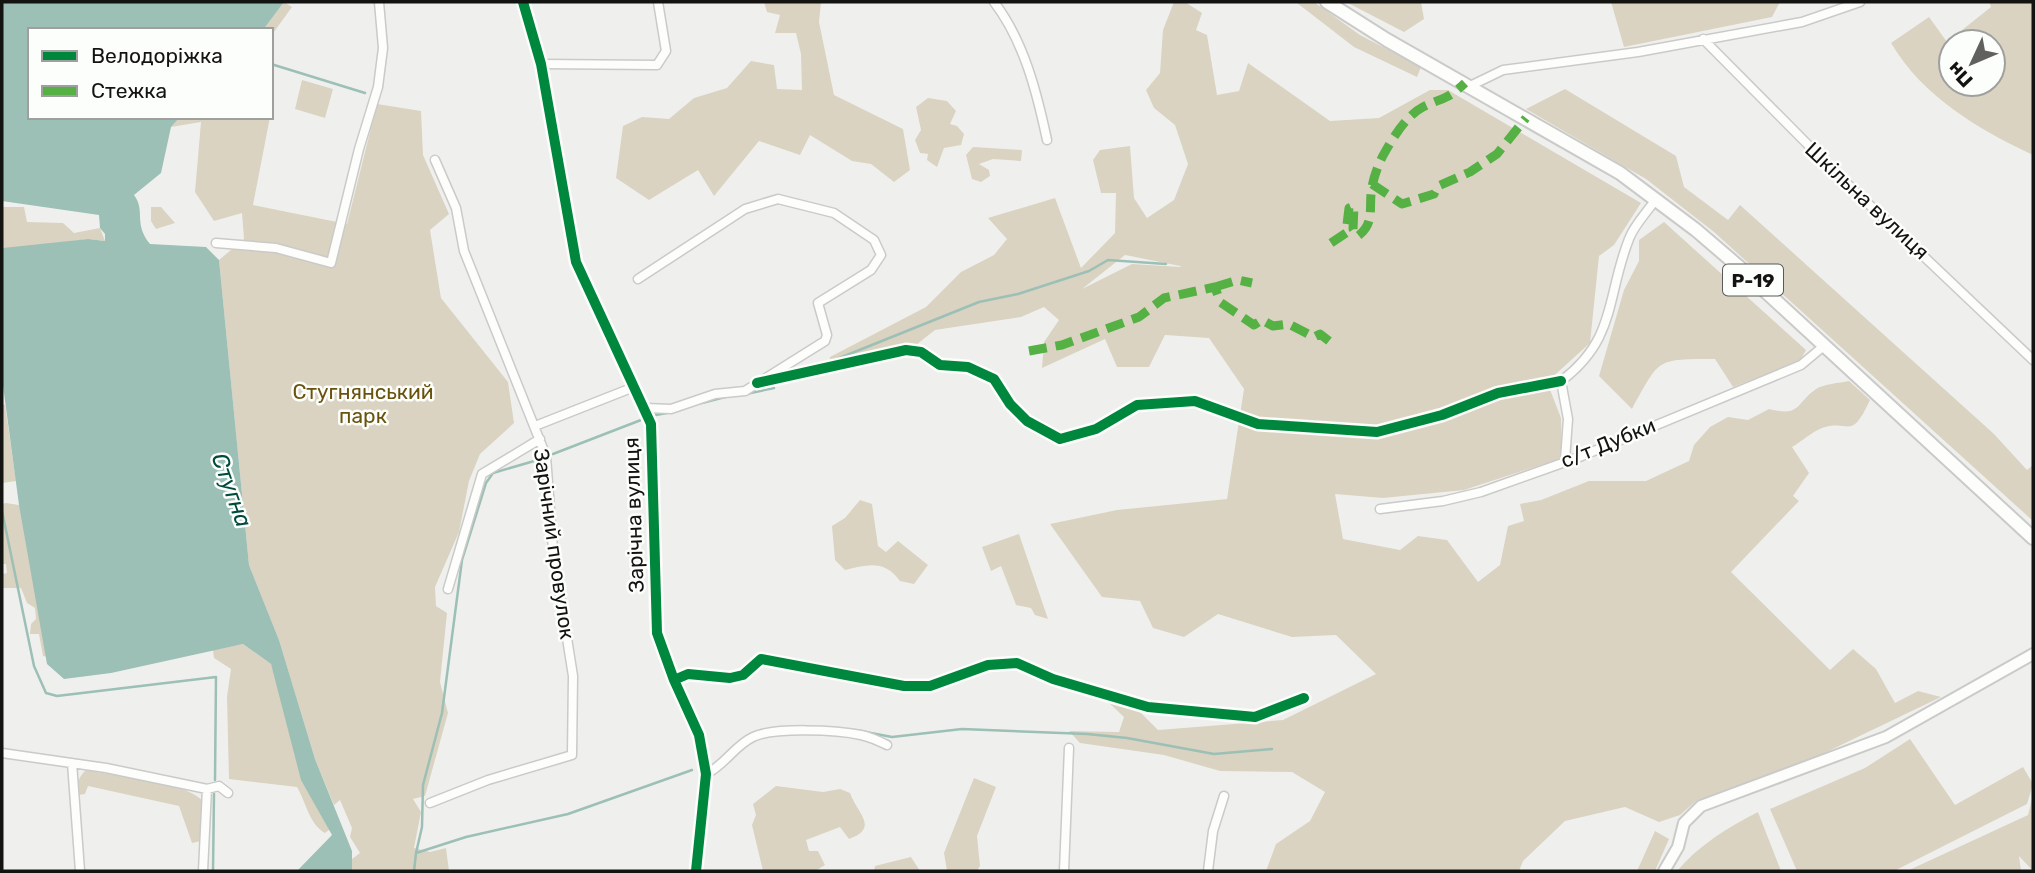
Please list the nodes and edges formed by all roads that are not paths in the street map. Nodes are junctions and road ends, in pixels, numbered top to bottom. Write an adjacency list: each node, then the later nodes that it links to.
1 (379, 2): 13 (street)
2 (523, 2): 8 (street, Зарічна вулиця)
3 (658, 2): 8 (street)
4 (994, 2): 10 (street)
5 (1327, 2): 9 (main road, Р-19)
6 (1860, 2): 7 (street)
7 (1703, 39): 9 (street); 16 (street, Шкільна вулиця)
8 (541, 64): 19 (street, Зарічна вулиця)
9 (1470, 86): 12 (main road, Р-19)
10 (1047, 140)
11 (435, 160): 21 (street, Зарічний провулок)
12 (1656, 199): 15 (main road, Р-19); 17 (street)
13 (216, 243)
14 (638, 279): 18 (street)
15 (1825, 345): 23 (street, с/т Дубки); 25 (main road, Р-19)
16 (2033, 360)
17 (1560, 381): 18 (street); 23 (street)
18 (757, 383): 20 (street)
19 (634, 387): 20 (street, Зарічна вулиця); 21 (street)
20 (646, 408): 28 (street, Зарічна вулиця)
21 (535, 426): 22 (street, Зарічний провулок)
22 (540, 439): 26 (street); 38 (street, Зарічний провулок)
23 (1565, 460): 24 (street, с/т Дубки)
24 (1380, 509)
25 (2033, 538)
26 (447, 589)
27 (2033, 654): 44 (street)
28 (674, 680): 29 (street); 34 (street, Зарічна вулиця)
29 (1304, 698)
30 (887, 745): 34 (street)
31 (1069, 747): 42 (street)
32 (2, 752): 33 (street)
33 (72, 763): 35 (street); 39 (street)
34 (706, 774): 41 (street, Зарічна вулиця)
35 (207, 789): 36 (street); 40 (street)
36 (228, 793)
37 (1224, 796): 43 (street)
38 (430, 803)
39 (80, 871)
40 (203, 871)
41 (696, 871)
42 (1064, 871)
43 (1208, 871)
44 (1664, 871)

